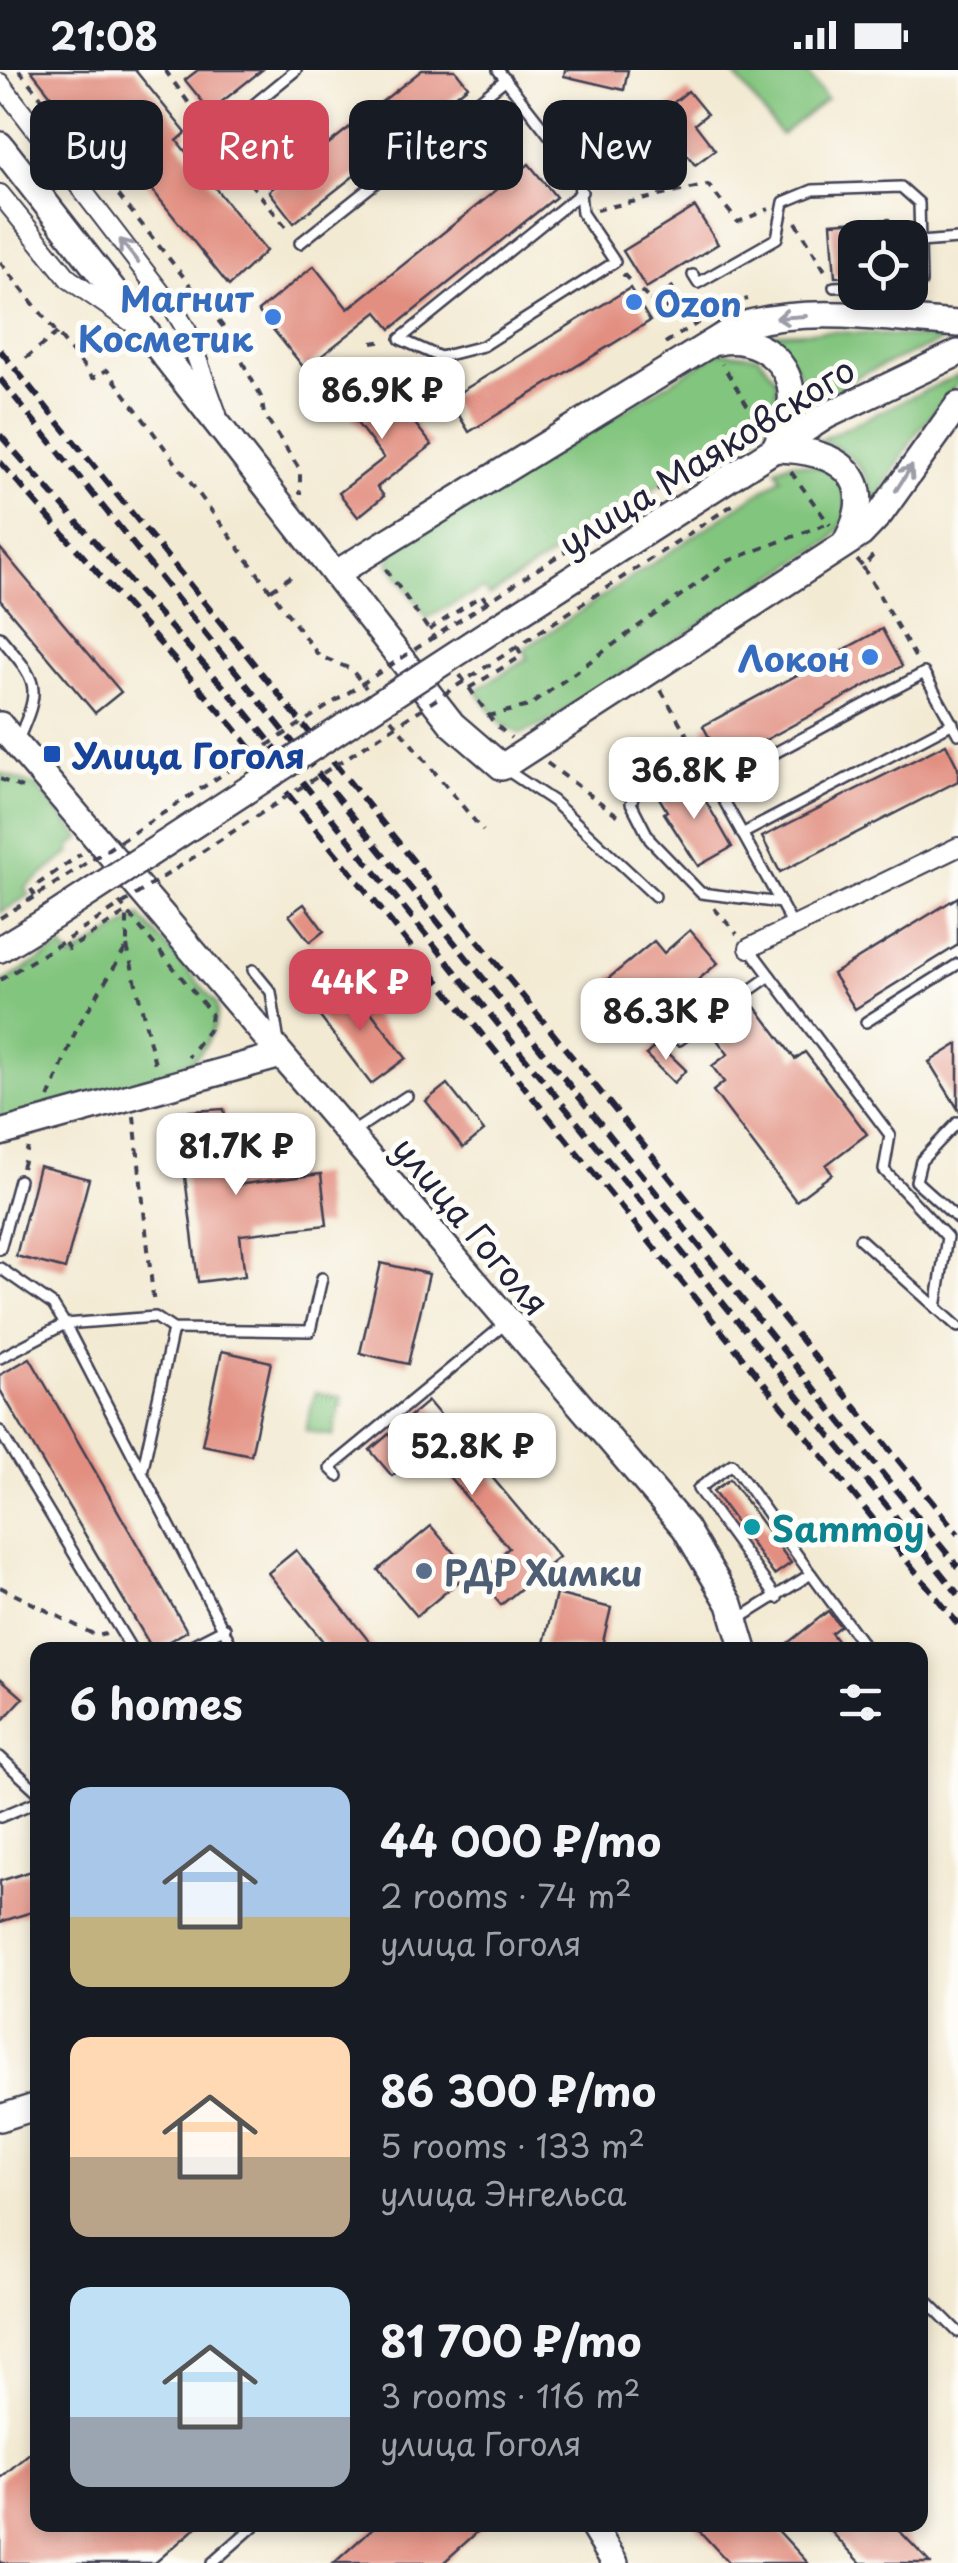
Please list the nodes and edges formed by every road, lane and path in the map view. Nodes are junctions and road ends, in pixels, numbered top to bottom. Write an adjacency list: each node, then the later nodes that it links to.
1 (19, 70): 34 (path)
2 (164, 70): 7 (path)
3 (296, 70): 8 (lane)
4 (498, 70): 5 (lane)
5 (506, 80): 11 (lane); 18 (lane)
6 (0, 84): 32 (street, one-way to 6)
7 (186, 100)
8 (260, 100)
9 (0, 145): 26 (street)
10 (256, 190): 18 (path)
11 (582, 192): 14 (lane); 14 (lane)
12 (0, 194): 26 (street)
13 (784, 202): 14 (path); 15 (lane); 20 (lane); 21 (path)
14 (582, 213)
15 (919, 220)
16 (958, 239): 17 (lane)
17 (928, 241)
18 (300, 244)
19 (0, 262): 27 (path)
20 (693, 275): 24 (path)
21 (834, 286): 22 (lane)
22 (838, 286)
23 (641, 291): 24 (path)
24 (650, 300): 28 (path)
25 (958, 324): 28 (street, one-way to 28)
26 (147, 332): 32 (street)
27 (57, 333): 30 (path); 42 (path)
28 (702, 333): 33 (street); 38 (street); 43 (path)
29 (958, 353): 33 (street, улица Маяковского)
30 (26, 358)
31 (958, 405): 37 (street, one-way to 31)
32 (222, 428): 41 (street)
33 (775, 449): 37 (street); 82 (street, улица Маяковского, bridge)
34 (300, 498)
35 (740, 500): 47 (path)
36 (828, 523): 54 (path)
37 (845, 545): 48 (street)
38 (373, 549): 41 (street); 44 (path)
39 (863, 567): 49 (path)
40 (296, 573): 42 (path)
41 (334, 574): 60 (street)
42 (270, 591): 52 (path)
43 (485, 604): 44 (path); 72 (path, bridge)
44 (429, 630): 46 (path)
45 (0, 637): 57 (lane)
46 (439, 644)
47 (514, 648): 51 (path); 79 (path, bridge)
48 (651, 672): 58 (street); 59 (path)
49 (924, 673): 55 (lane); 62 (lane)
50 (459, 674): 51 (path)
51 (470, 688): 54 (path)
52 (375, 699)
53 (387, 714): 64 (path)
54 (488, 716): 58 (path)
55 (953, 723): 56 (lane); 65 (lane)
56 (958, 734)
57 (8, 735): 89 (street, улица Гоголя)
58 (530, 751): 60 (street); 67 (path)
59 (698, 755): 62 (lane); 67 (lane)
60 (502, 767): 73 (lane)
61 (0, 779): 63 (path)
62 (715, 785): 65 (lane)
63 (26, 791)
64 (484, 832)
65 (742, 834): 75 (lane)
66 (71, 840): 69 (path)
67 (650, 840): 71 (lane)
68 (958, 846): 78 (street)
69 (81, 854): 70 (path); 72 (path)
70 (93, 869)
71 (701, 893): 75 (lane); 81 (path)
72 (37, 895): 77 (path)
73 (655, 896)
74 (116, 898): 76 (path)
75 (781, 904): 78 (lane)
76 (127, 912): 79 (path); 80 (path); 90 (path)
77 (0, 918)
78 (793, 926): 81 (street)
79 (66, 940): 86 (path)
80 (127, 946): 91 (path); 94 (path)
81 (749, 948): 85 (lane)
82 (0, 949)
83 (958, 964): 87 (lane)
84 (253, 970): 89 (lane)
85 (770, 976): 88 (lane); 104 (lane)
86 (0, 980)
87 (866, 1022)
88 (679, 1040)
89 (281, 1055): 91 (street); 97 (street, улица Гоголя)
90 (174, 1064)
91 (158, 1080): 92 (street)
92 (132, 1096): 94 (street); 105 (path)
93 (408, 1096): 97 (lane)
94 (38, 1122): 96 (street); 98 (path)
95 (958, 1122): 99 (lane)
96 (0, 1133)
97 (348, 1134): 106 (street, улица Гоголя)
98 (19, 1180): 101 (lane)
99 (958, 1219)
100 (860, 1238): 104 (lane)
101 (0, 1249)
102 (0, 1268): 107 (lane)
103 (322, 1278): 109 (lane)
104 (936, 1308): 108 (lane)
105 (155, 1317): 107 (lane); 109 (lane)
106 (508, 1322): 113 (lane); 117 (street, улица Гоголя)
107 (65, 1324): 110 (lane); 112 (lane)
108 (958, 1326)
109 (174, 1329): 112 (lane)
110 (0, 1358)
111 (0, 1430): 119 (lane)
112 (142, 1470): 118 (lane)
113 (338, 1476)
114 (811, 1574): 116 (lane); 116 (lane); 124 (lane)
115 (0, 1587): 119 (path)
116 (778, 1598): 117 (lane)
117 (737, 1620): 123 (street, улица Гоголя)
118 (226, 1628): 121 (lane); 122 (lane)
119 (120, 1630): 120 (lane)
120 (127, 1642)
121 (198, 1642)
122 (231, 1642)
123 (742, 1642)
124 (861, 1642)
125 (0, 1757): 126 (lane)
126 (30, 1785)
127 (30, 1805): 128 (lane)
128 (0, 1818)
129 (30, 2109): 130 (street)
130 (0, 2118)
131 (928, 2302): 132 (lane)
132 (958, 2332)
133 (246, 2532): 135 (lane)
134 (596, 2532): 136 (street)
135 (212, 2563)
136 (616, 2563)

